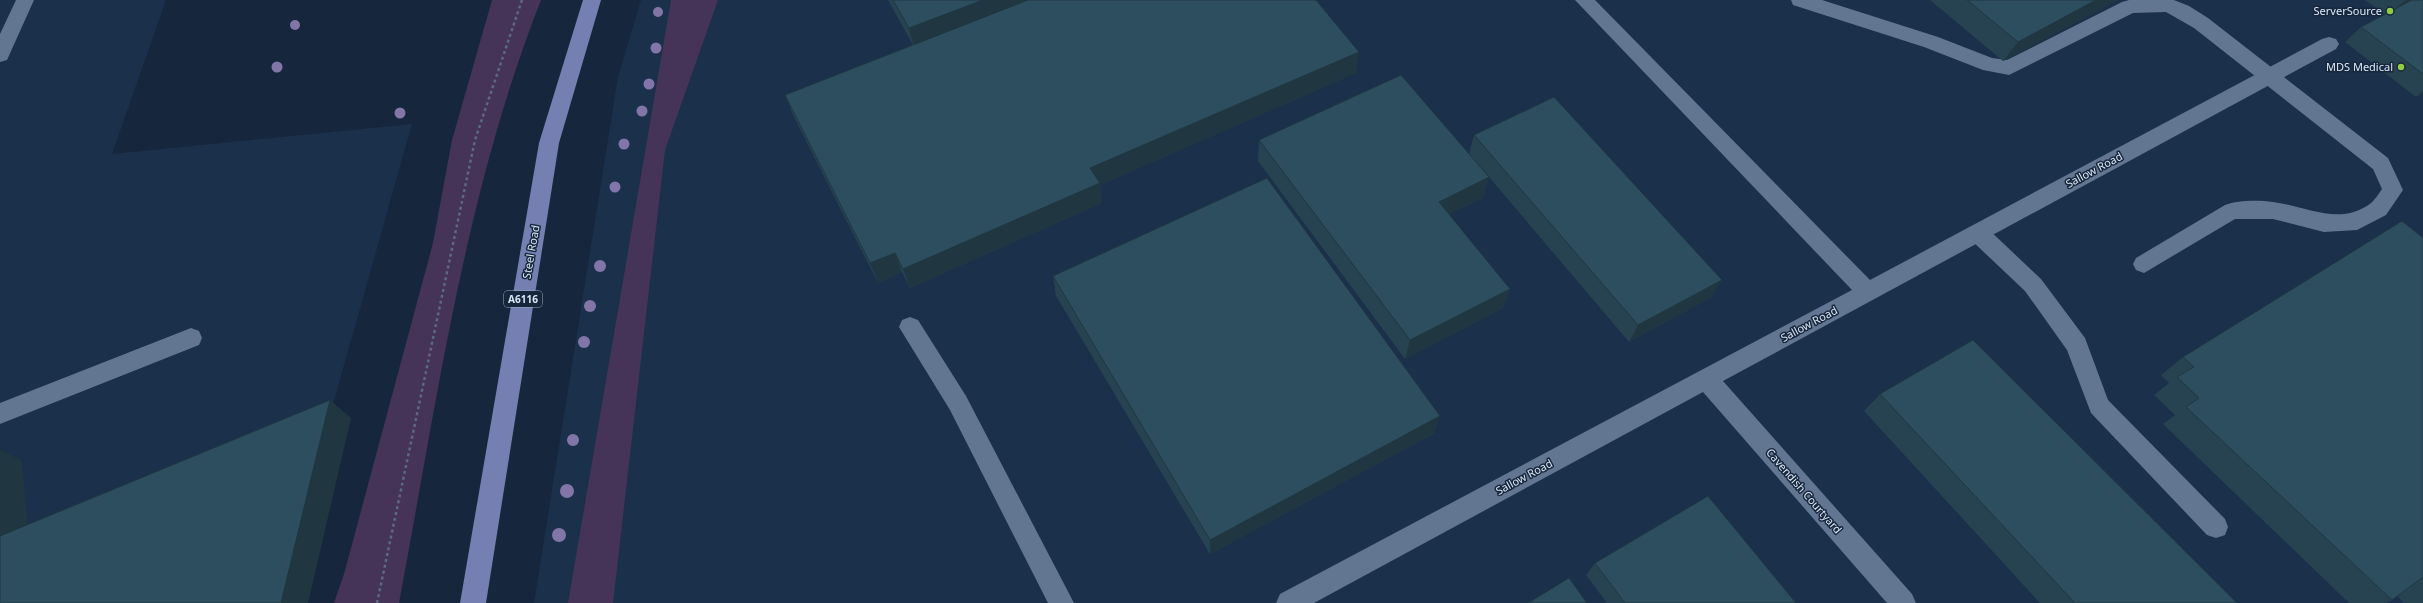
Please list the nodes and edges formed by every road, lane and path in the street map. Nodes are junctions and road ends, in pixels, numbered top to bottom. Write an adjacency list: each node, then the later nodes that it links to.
1 (25, 0): 7 (street)
2 (522, 0): 17 (path)
3 (592, 0): 18 (main road, Steel Road / A6116)
4 (1584, 0): 11 (street)
5 (1800, 0): 8 (street)
6 (2329, 44): 8 (street, Sallow Road)
7 (0, 55)
8 (2270, 76): 9 (street, Sallow Road); 10 (street)
9 (1978, 233): 11 (street, Sallow Road); 16 (street)
10 (2144, 264)
11 (1868, 292): 14 (street, Sallow Road)
12 (910, 327): 19 (street)
13 (191, 338): 15 (street)
14 (1706, 379): 20 (street, Sallow Road); 21 (street, Cavendish Courtyard)
15 (0, 414)
16 (2216, 527)
17 (377, 603)
18 (474, 603)
19 (1062, 603)
20 (1289, 603)
21 (1902, 603)

